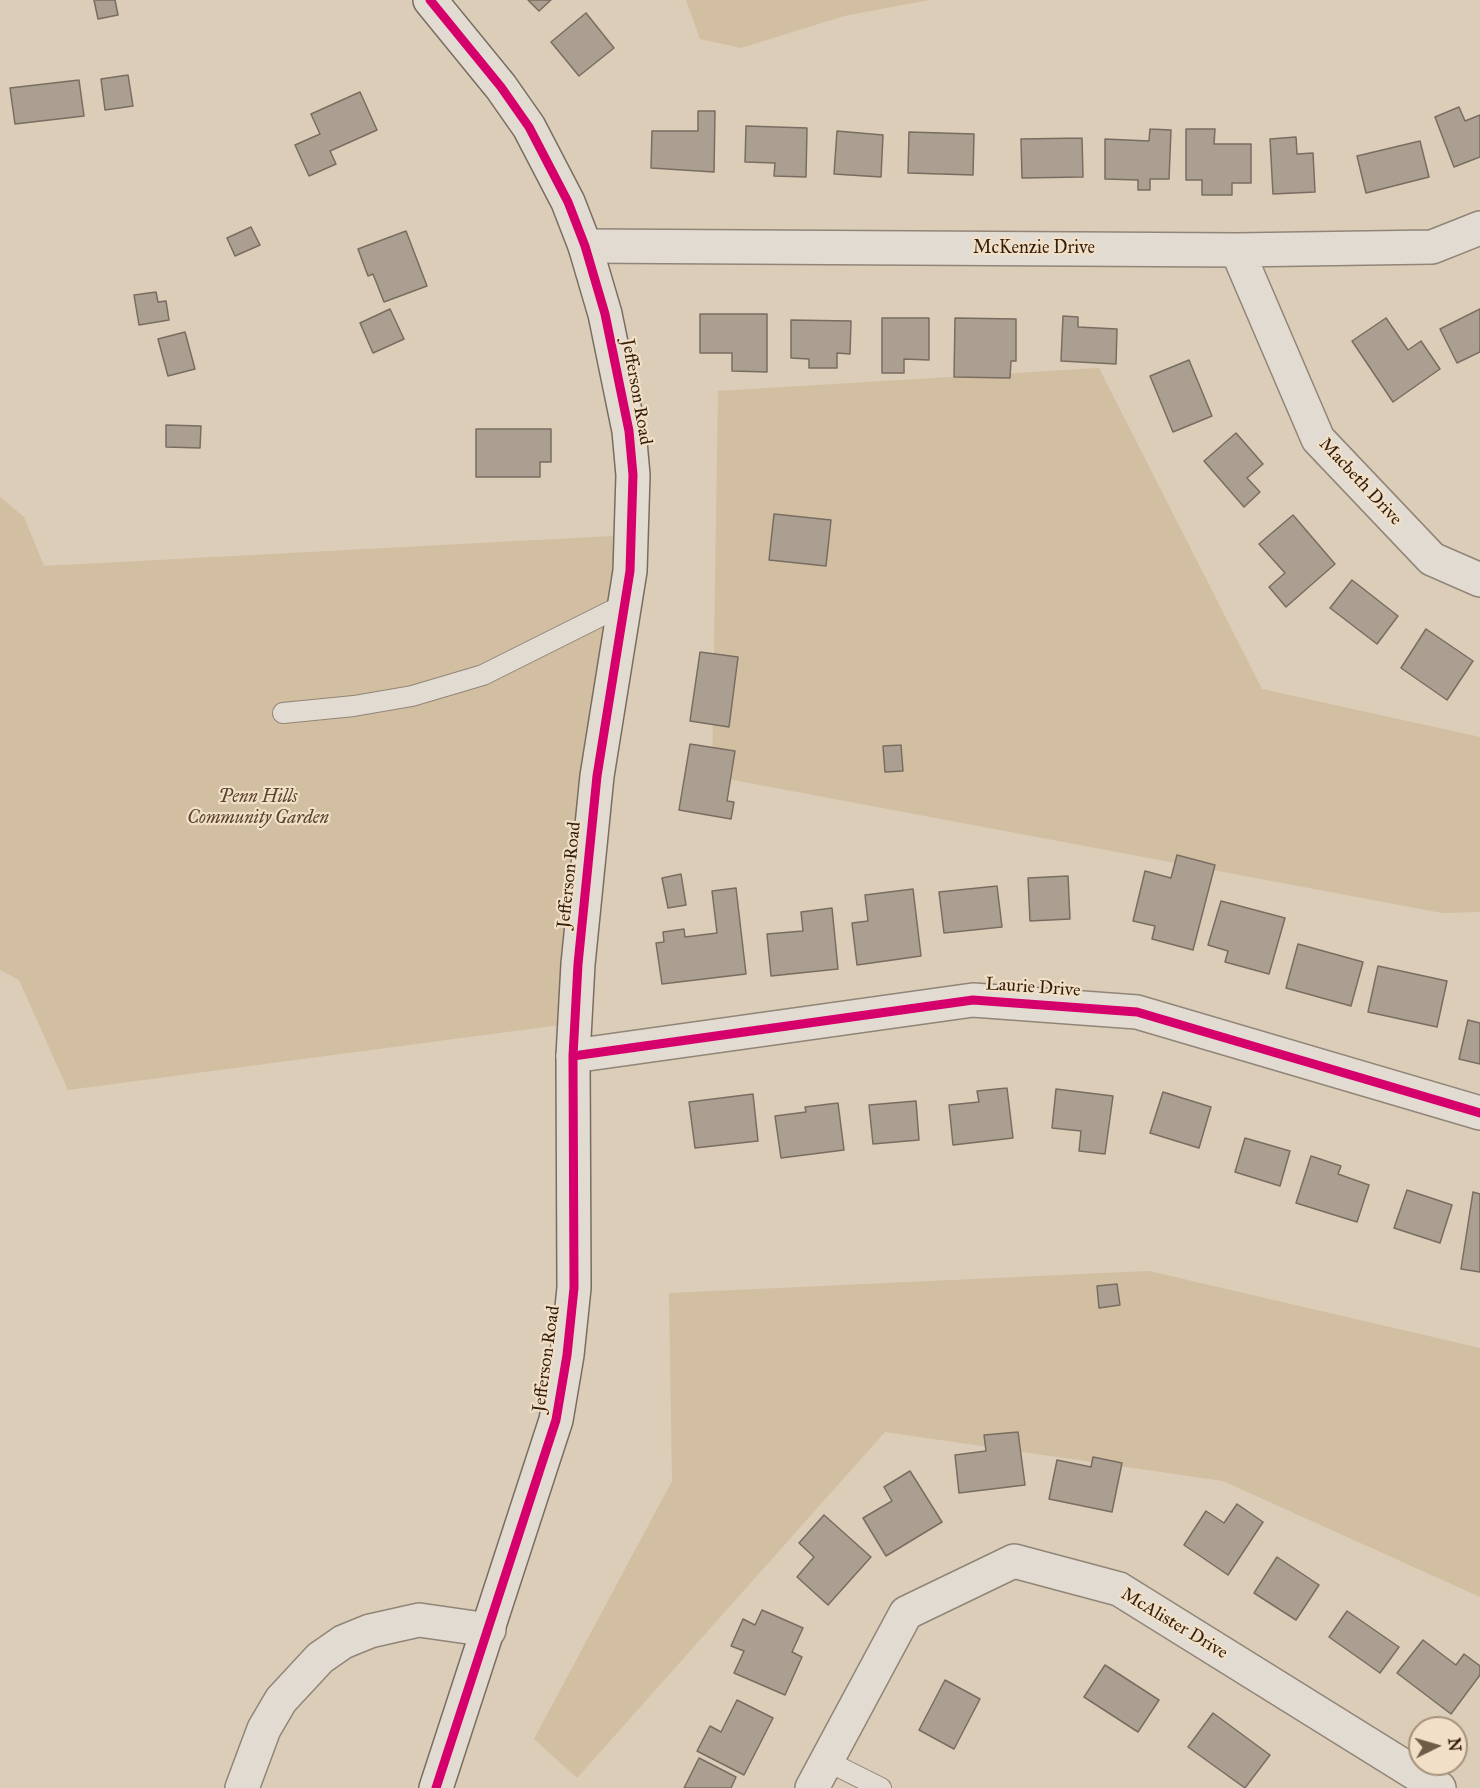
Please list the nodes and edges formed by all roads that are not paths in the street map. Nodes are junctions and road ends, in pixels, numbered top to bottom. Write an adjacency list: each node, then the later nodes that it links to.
1 (430, 0): 3 (street, Jefferson Road)
2 (1480, 228): 4 (street, McKenzie Drive)
3 (585, 246): 4 (street, McKenzie Drive); 6 (street, Jefferson Road)
4 (1237, 250): 5 (street, Macbeth Drive)
5 (1480, 580)
6 (625, 604): 7 (lane); 8 (street, Jefferson Road)
7 (283, 713)
8 (573, 1056): 9 (street, Laurie Drive); 10 (street, Jefferson Road)
9 (1480, 1113)
10 (489, 1630): 12 (street); 13 (street, Jefferson Road)
11 (819, 1775): 14 (lane); 15 (street, McAlister Drive)
12 (242, 1788)
13 (435, 1788)
14 (881, 1788)
15 (1439, 1788)

